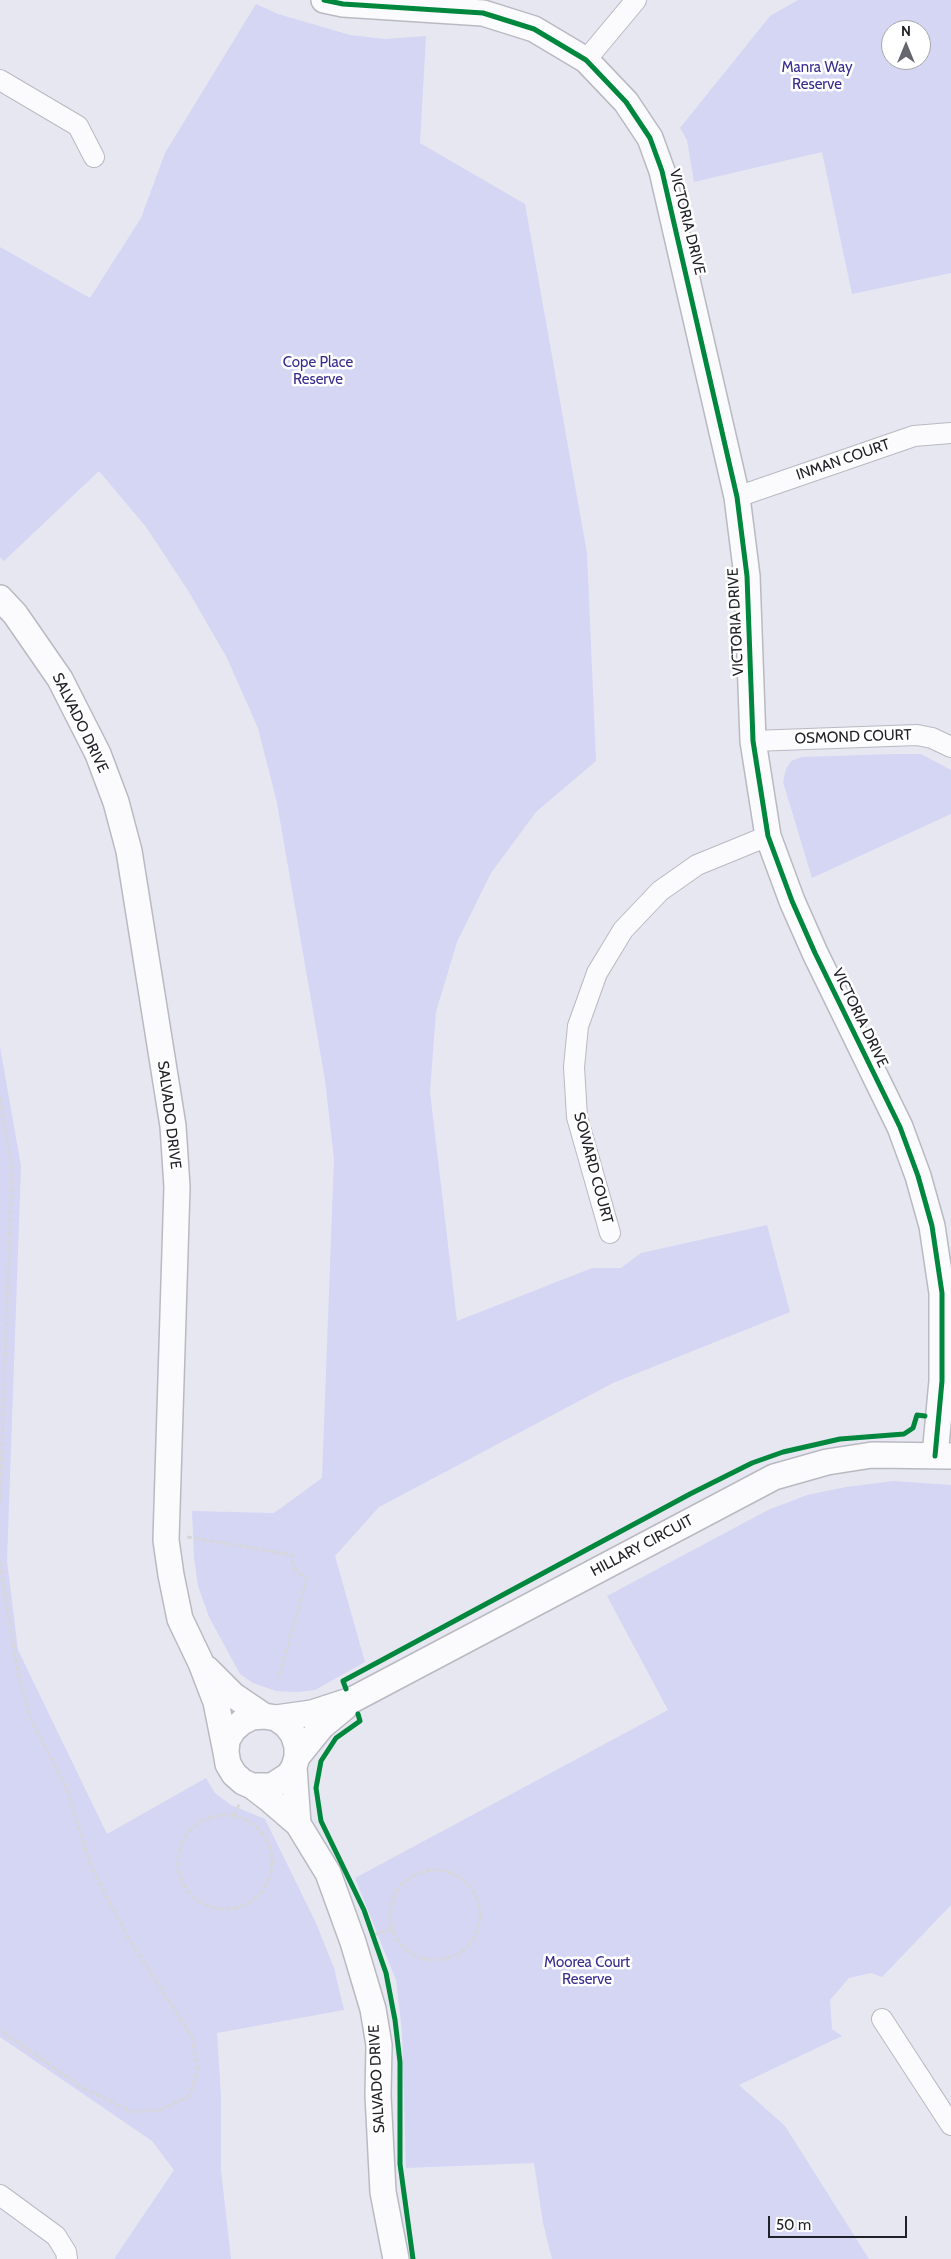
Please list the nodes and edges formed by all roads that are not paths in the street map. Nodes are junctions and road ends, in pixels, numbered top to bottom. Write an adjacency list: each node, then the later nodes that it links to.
1 (324, 0): 3 (street, VICTORIA DRIVE)
2 (636, 0): 4 (street)
3 (399, 4): 4 (street, VICTORIA DRIVE)
4 (586, 60): 8 (street, VICTORIA DRIVE)
5 (0, 80): 6 (street)
6 (94, 157)
7 (951, 433): 8 (street, INMAN COURT)
8 (737, 497): 10 (street, VICTORIA DRIVE)
9 (0, 598): 15 (street, SALVADO DRIVE)
10 (753, 741): 11 (street, OSMOND COURT); 12 (street, VICTORIA DRIVE)
11 (951, 747)
12 (768, 836): 13 (street, SOWARD COURT); 14 (street, VICTORIA DRIVE)
13 (610, 1233)
14 (943, 1456): 16 (street, HILLARY CIRCUIT)
15 (201, 1663): 17 (street, SALVADO DRIVE); 18 (street, SALVADO DRIVE)
16 (352, 1700): 17 (street, HILLARY CIRCUIT); 19 (street, HILLARY CIRCUIT)
17 (270, 1717): 18 (street); 19 (street, SALVADO DRIVE)
18 (226, 1752): 20 (street, SALVADO DRIVE)
19 (296, 1762): 20 (street); 21 (street, SALVADO DRIVE)
20 (246, 1794): 21 (street, SALVADO DRIVE)
21 (298, 1824): 26 (street, SALVADO DRIVE)
22 (882, 2019): 23 (street)
23 (951, 2125)
24 (0, 2195): 25 (street)
25 (67, 2259)
26 (396, 2259)

